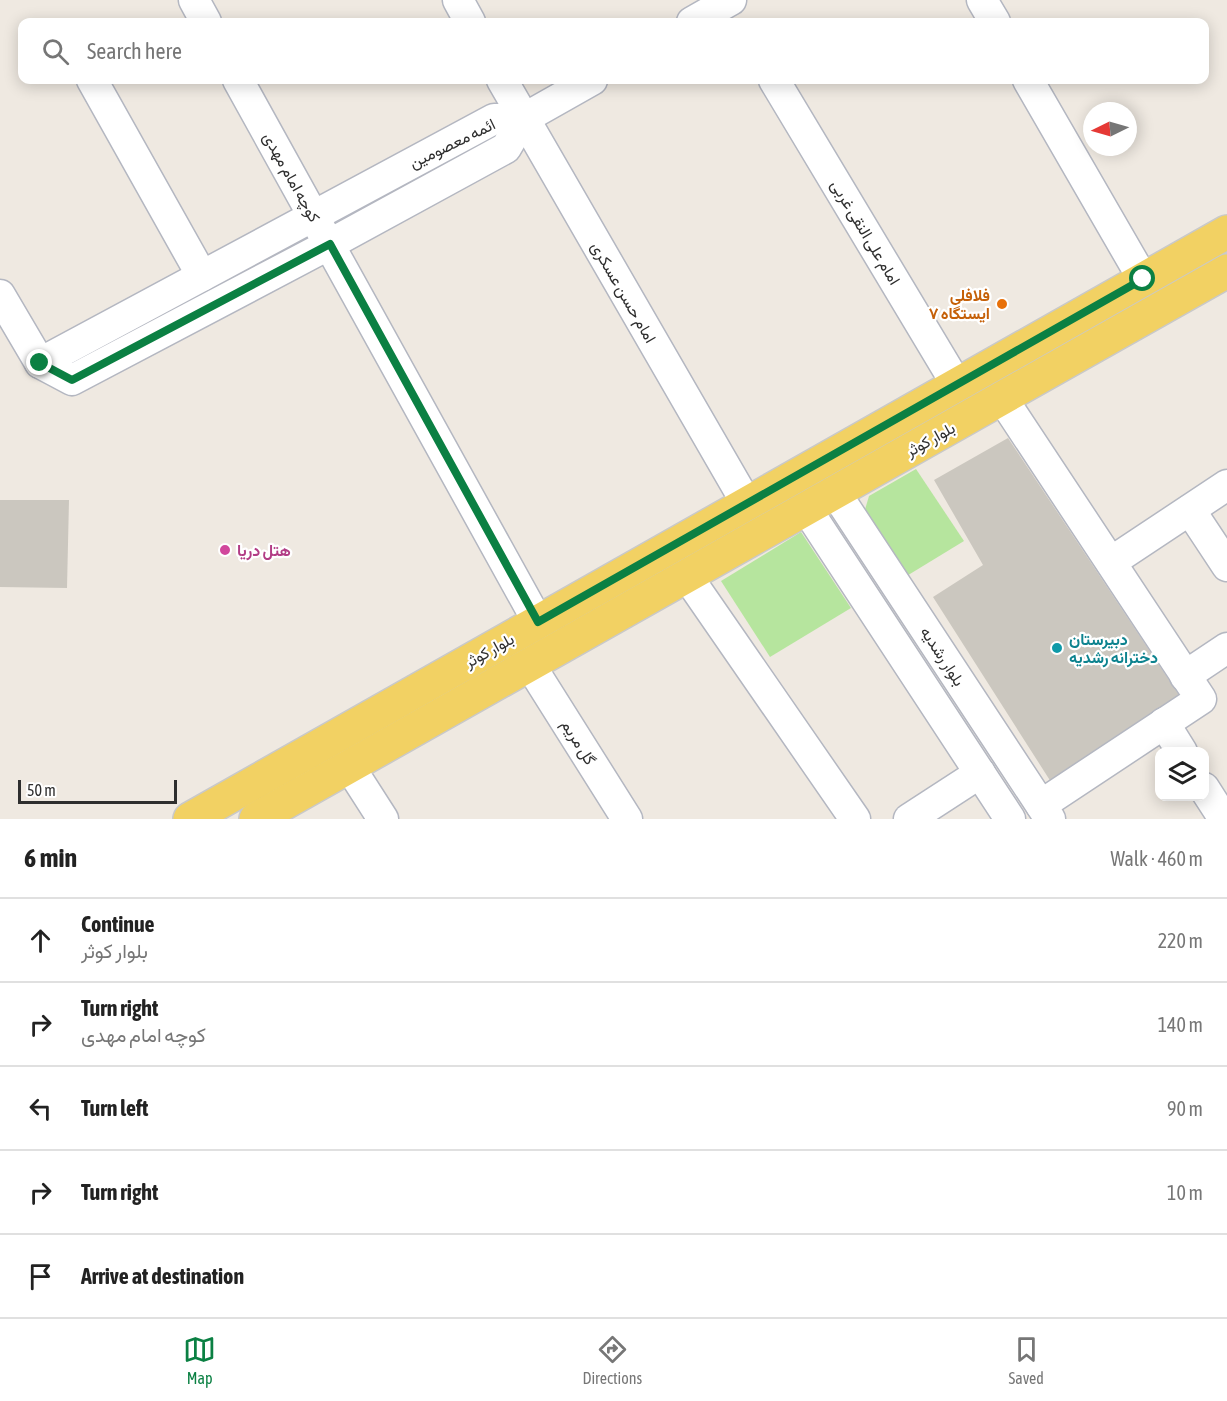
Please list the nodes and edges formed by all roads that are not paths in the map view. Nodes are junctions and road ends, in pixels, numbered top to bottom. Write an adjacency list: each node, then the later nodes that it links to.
1 (194, 0): 5 (street)
2 (458, 0): 6 (street)
3 (982, 0): 8 (street)
4 (732, 6): 7 (street)
5 (204, 18)
6 (468, 18)
7 (702, 18)
8 (993, 18)
9 (94, 84): 20 (street)
10 (240, 84): 16 (street, کوچه امام مهدی)
11 (504, 84): 15 (street, امام حسن عسکری)
12 (585, 84): 15 (street, ائمه معصومین)
13 (776, 84): 24 (street, امام علی النقی غربی)
14 (1030, 84): 21 (street)
15 (523, 119): 16 (street, ائمه معصومین); 18 (street); 28 (street, امام حسن عسکری)
16 (314, 215): 18 (street, کوچه امام مهدی); 20 (street, ائمه معصومین)
17 (1227, 232): 21 (main road, بلوار کوثر)
18 (330, 244): 23 (street); 34 (street, کوچه امام مهدی)
19 (1227, 271): 25 (main road, بلوار کوثر)
20 (202, 276): 23 (street, ائمه معصومین)
21 (1143, 279): 24 (main road, بلوار کوثر)
22 (0, 295): 23 (street)
23 (40, 363)
24 (957, 385): 28 (main road, بلوار کوثر)
25 (1002, 398): 27 (main road, بلوار کوثر); 31 (street)
26 (1227, 485): 30 (street)
27 (835, 492): 29 (main road, بلوار کوثر); 43 (street, بلوار رشدیه)
28 (747, 504): 34 (main road, بلوار کوثر)
29 (807, 508): 33 (main road, بلوار کوثر); 41 (street)
30 (1190, 510): 31 (street); 32 (street)
31 (1111, 562): 37 (street)
32 (1227, 566)
33 (687, 576): 36 (main road, بلوار کوثر); 48 (street)
34 (538, 622): 44 (main road, بلوار کوثر)
35 (1227, 648): 37 (street)
36 (530, 664): 40 (main road, بلوار کوثر); 47 (street, گل مریم)
37 (1185, 676): 38 (street)
38 (1164, 723): 39 (street); 43 (street)
39 (1179, 747)
40 (349, 766): 45 (main road, بلوار کوثر); 46 (street)
41 (980, 772): 49 (street); 50 (street)
42 (1209, 796): 51 (street)
43 (1046, 812)
44 (190, 819)
45 (256, 819)
46 (383, 819)
47 (627, 819)
48 (855, 819)
49 (909, 819)
50 (1010, 819)
51 (1224, 819)

